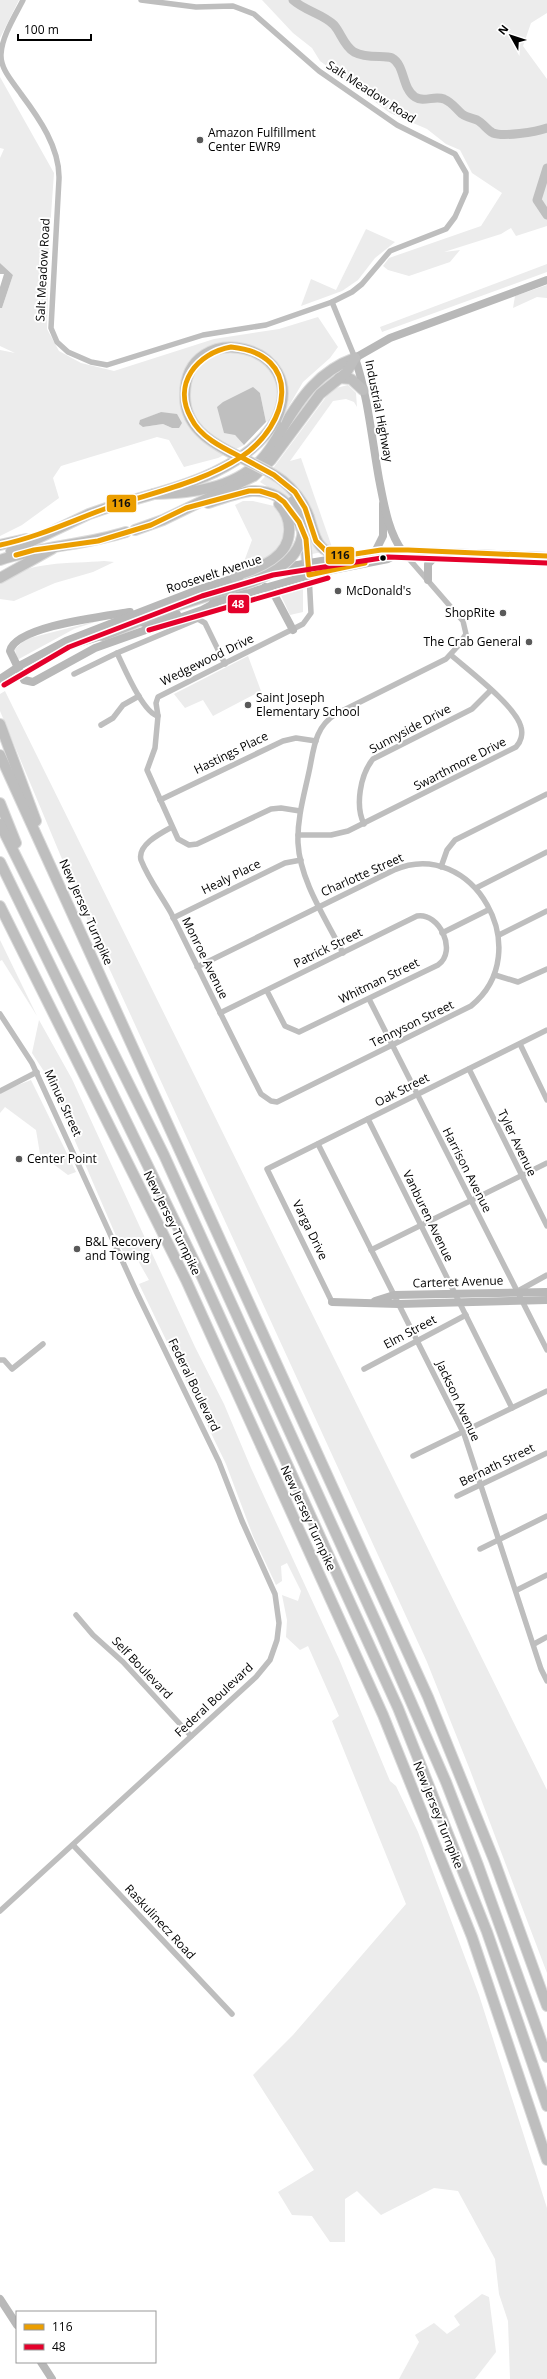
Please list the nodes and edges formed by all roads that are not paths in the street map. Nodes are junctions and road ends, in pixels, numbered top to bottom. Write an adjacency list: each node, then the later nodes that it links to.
1 (23, 0): 4 (street, Salt Meadow Road)
2 (142, 0): 4 (street, Salt Meadow Road)
3 (547, 280): 5 (main road, Industrial Highway)
4 (332, 302): 5 (street)
5 (355, 358): 6 (highway); 7 (main road, Industrial Highway); 9 (highway)
6 (339, 378): 7 (highway); 12 (highway)
7 (363, 390): 11 (main road, Industrial Highway)
8 (223, 448): 9 (highway, bridge); 20 (highway, bridge); 33 (highway, bridge)
9 (154, 494): 13 (highway)
10 (237, 495): 12 (highway); 23 (highway); 26 (highway)
11 (383, 499): 16 (main road); 17 (main road, Industrial Highway)
12 (186, 508): 15 (highway)
13 (56, 529): 14 (highway); 19 (highway)
14 (0, 546)
15 (54, 547): 22 (highway); 24 (highway); 27 (highway)
16 (375, 552): 17 (main road, Roosevelt Avenue); 20 (main road, Roosevelt Avenue)
17 (403, 552): 18 (main road, Roosevelt Avenue); 25 (main road, Roosevelt Avenue); 28 (street)
18 (452, 552): 21 (main road, Roosevelt Avenue); 28 (main road)
19 (0, 555)
20 (352, 555): 23 (main road, Roosevelt Avenue)
21 (547, 556)
22 (0, 560)
23 (307, 562): 25 (main road); 26 (main road, Roosevelt Avenue)
24 (0, 567)
25 (309, 576): 29 (main road, Roosevelt Avenue); 32 (street, Wedgewood Drive)
26 (235, 577): 31 (main road, Roosevelt Avenue)
27 (0, 578)
28 (428, 580): 36 (street)
29 (266, 587): 30 (main road, Roosevelt Avenue); 32 (main road)
30 (217, 602): 31 (main road); 33 (main road, Roosevelt Avenue)
31 (144, 610): 35 (main road, Roosevelt Avenue)
32 (293, 630): 37 (street, Wedgewood Drive)
33 (103, 636): 35 (main road, Roosevelt Avenue)
34 (117, 653): 37 (street); 38 (street); 41 (street)
35 (42, 654): 39 (main road, Roosevelt Avenue, bridge)
36 (451, 655): 40 (street, Swarthmore Drive); 45 (street)
37 (225, 664): 42 (street, Wedgewood Drive)
38 (74, 674)
39 (0, 679)
40 (491, 690): 52 (street, Sunnyside Drive); 52 (street, Swarthmore Drive)
41 (139, 696): 42 (street); 44 (street)
42 (158, 716): 48 (street, Wedgewood Drive)
43 (0, 724): 55 (highway)
44 (101, 725)
45 (316, 741): 48 (street, Hastings Place); 50 (street)
46 (0, 755): 55 (highway, New Jersey Turnpike)
47 (547, 794): 59 (street)
48 (160, 800): 53 (street, Wedgewood Drive)
49 (0, 803): 60 (highway)
50 (300, 811): 53 (street, Wedgewood Drive); 54 (street)
51 (0, 824): 60 (highway, New Jersey Turnpike)
52 (364, 824): 54 (street, Swarthmore Drive)
53 (172, 827): 66 (street, Monroe Avenue)
54 (298, 835): 57 (street)
55 (43, 846): 132 (highway, New Jersey Turnpike)
56 (547, 852): 61 (street)
57 (300, 860): 63 (street); 66 (street, Healy Place)
58 (0, 862): 135 (highway, New Jersey Turnpike)
59 (441, 867): 61 (street, Charlotte Street); 63 (street, Charlotte Street)
60 (24, 870): 134 (highway, New Jersey Turnpike)
61 (476, 888): 64 (street)
62 (0, 906): 136 (highway, New Jersey Turnpike)
63 (320, 906): 69 (street); 70 (street, Charlotte Street)
64 (488, 910): 67 (street); 68 (street)
65 (547, 911): 68 (street)
66 (173, 918): 70 (street, Monroe Avenue)
67 (442, 933): 69 (street, Patrick Street); 74 (street, Whitman Street)
68 (499, 935): 72 (street, Tennyson Street)
69 (343, 952): 73 (street, Patrick Street)
70 (197, 967): 75 (street, Monroe Avenue)
71 (547, 969): 72 (street)
72 (495, 975): 79 (street, Tennyson Street)
73 (266, 991): 74 (street, Whitman Street); 75 (street, Patrick Street)
74 (369, 999): 79 (street, Harrison Avenue)
75 (220, 1013): 85 (street, Monroe Avenue)
76 (0, 1014): 81 (street, Minue Street)
77 (547, 1030): 78 (street, Oak Street)
78 (520, 1044): 80 (street, Oak Street); 84 (street)
79 (393, 1045): 83 (street, Harrison Avenue); 85 (street, Tennyson Street)
80 (469, 1069): 83 (street, Oak Street); 90 (street, Tyler Avenue)
81 (37, 1072): 82 (street); 98 (street, Minue Street)
82 (0, 1091)
83 (417, 1094): 86 (street, Oak Street); 91 (street, Harrison Avenue)
84 (547, 1100)
85 (276, 1102)
86 (368, 1119): 87 (street, Oak Street); 92 (street, Vanburen Avenue)
87 (318, 1144): 89 (street, Oak Street); 94 (street, Jackson Avenue)
88 (547, 1163): 90 (street)
89 (267, 1169): 103 (street, Varga Drive)
90 (521, 1176): 91 (street); 93 (street, Tyler Avenue)
91 (470, 1201): 92 (street); 96 (street, Harrison Avenue)
92 (421, 1225): 94 (street); 99 (street, Vanburen Avenue)
93 (547, 1226)
94 (371, 1250): 100 (street, Jackson Avenue)
95 (547, 1276): 96 (street)
96 (518, 1291): 97 (main road, Carteret Avenue); 99 (main road, Carteret Avenue); 101 (street, Harrison Avenue)
97 (547, 1292)
98 (137, 1293): 129 (street, Federal Boulevard)
99 (455, 1294): 100 (main road, Carteret Avenue); 105 (street, Vanburen Avenue)
100 (394, 1295): 104 (main road, Carteret Avenue); 106 (street, Jackson Avenue)
101 (523, 1300): 102 (main road, Carteret Avenue); 105 (main road, Carteret Avenue); 110 (street, Harrison Avenue)
102 (547, 1300)
103 (332, 1302): 104 (main road, Carteret Avenue)
104 (370, 1302): 106 (main road, Carteret Avenue)
105 (459, 1303): 106 (main road, Carteret Avenue); 107 (street, Vanburen Avenue)
106 (398, 1304): 108 (street, Jackson Avenue)
107 (466, 1315): 108 (street, Elm Street); 114 (street, Vanburen Avenue)
108 (417, 1341): 112 (street, Elm Street); 115 (street, Jackson Avenue)
109 (43, 1344): 111 (street)
110 (547, 1350)
111 (0, 1360)
112 (364, 1369)
113 (547, 1391): 114 (street)
114 (512, 1408): 115 (street)
115 (463, 1432): 117 (street); 118 (street, Jackson Avenue)
116 (547, 1453): 118 (street, Bernath Street)
117 (413, 1456)
118 (481, 1485): 119 (street, Bernath Street); 121 (street, Jackson Avenue)
119 (457, 1496)
120 (547, 1516): 121 (street)
121 (500, 1539): 122 (street); 124 (street, Jackson Avenue)
122 (480, 1549)
123 (547, 1575): 124 (street)
124 (517, 1590): 127 (street, Jackson Avenue)
125 (76, 1615): 129 (street, Self Boulevard)
126 (547, 1638): 127 (street)
127 (534, 1644): 128 (street, Jackson Avenue)
128 (547, 1681)
129 (192, 1736): 130 (street, Federal Boulevard)
130 (73, 1845): 131 (street, Federal Boulevard); 133 (street, Raskulinecz Road)
131 (0, 1911)
132 (547, 2006)
133 (232, 2014)
134 (547, 2057)
135 (547, 2106)
136 (547, 2160)
137 (0, 2299): 138 (main road)
138 (16, 2323)
139 (42, 2363): 140 (main road)
140 (52, 2379)

